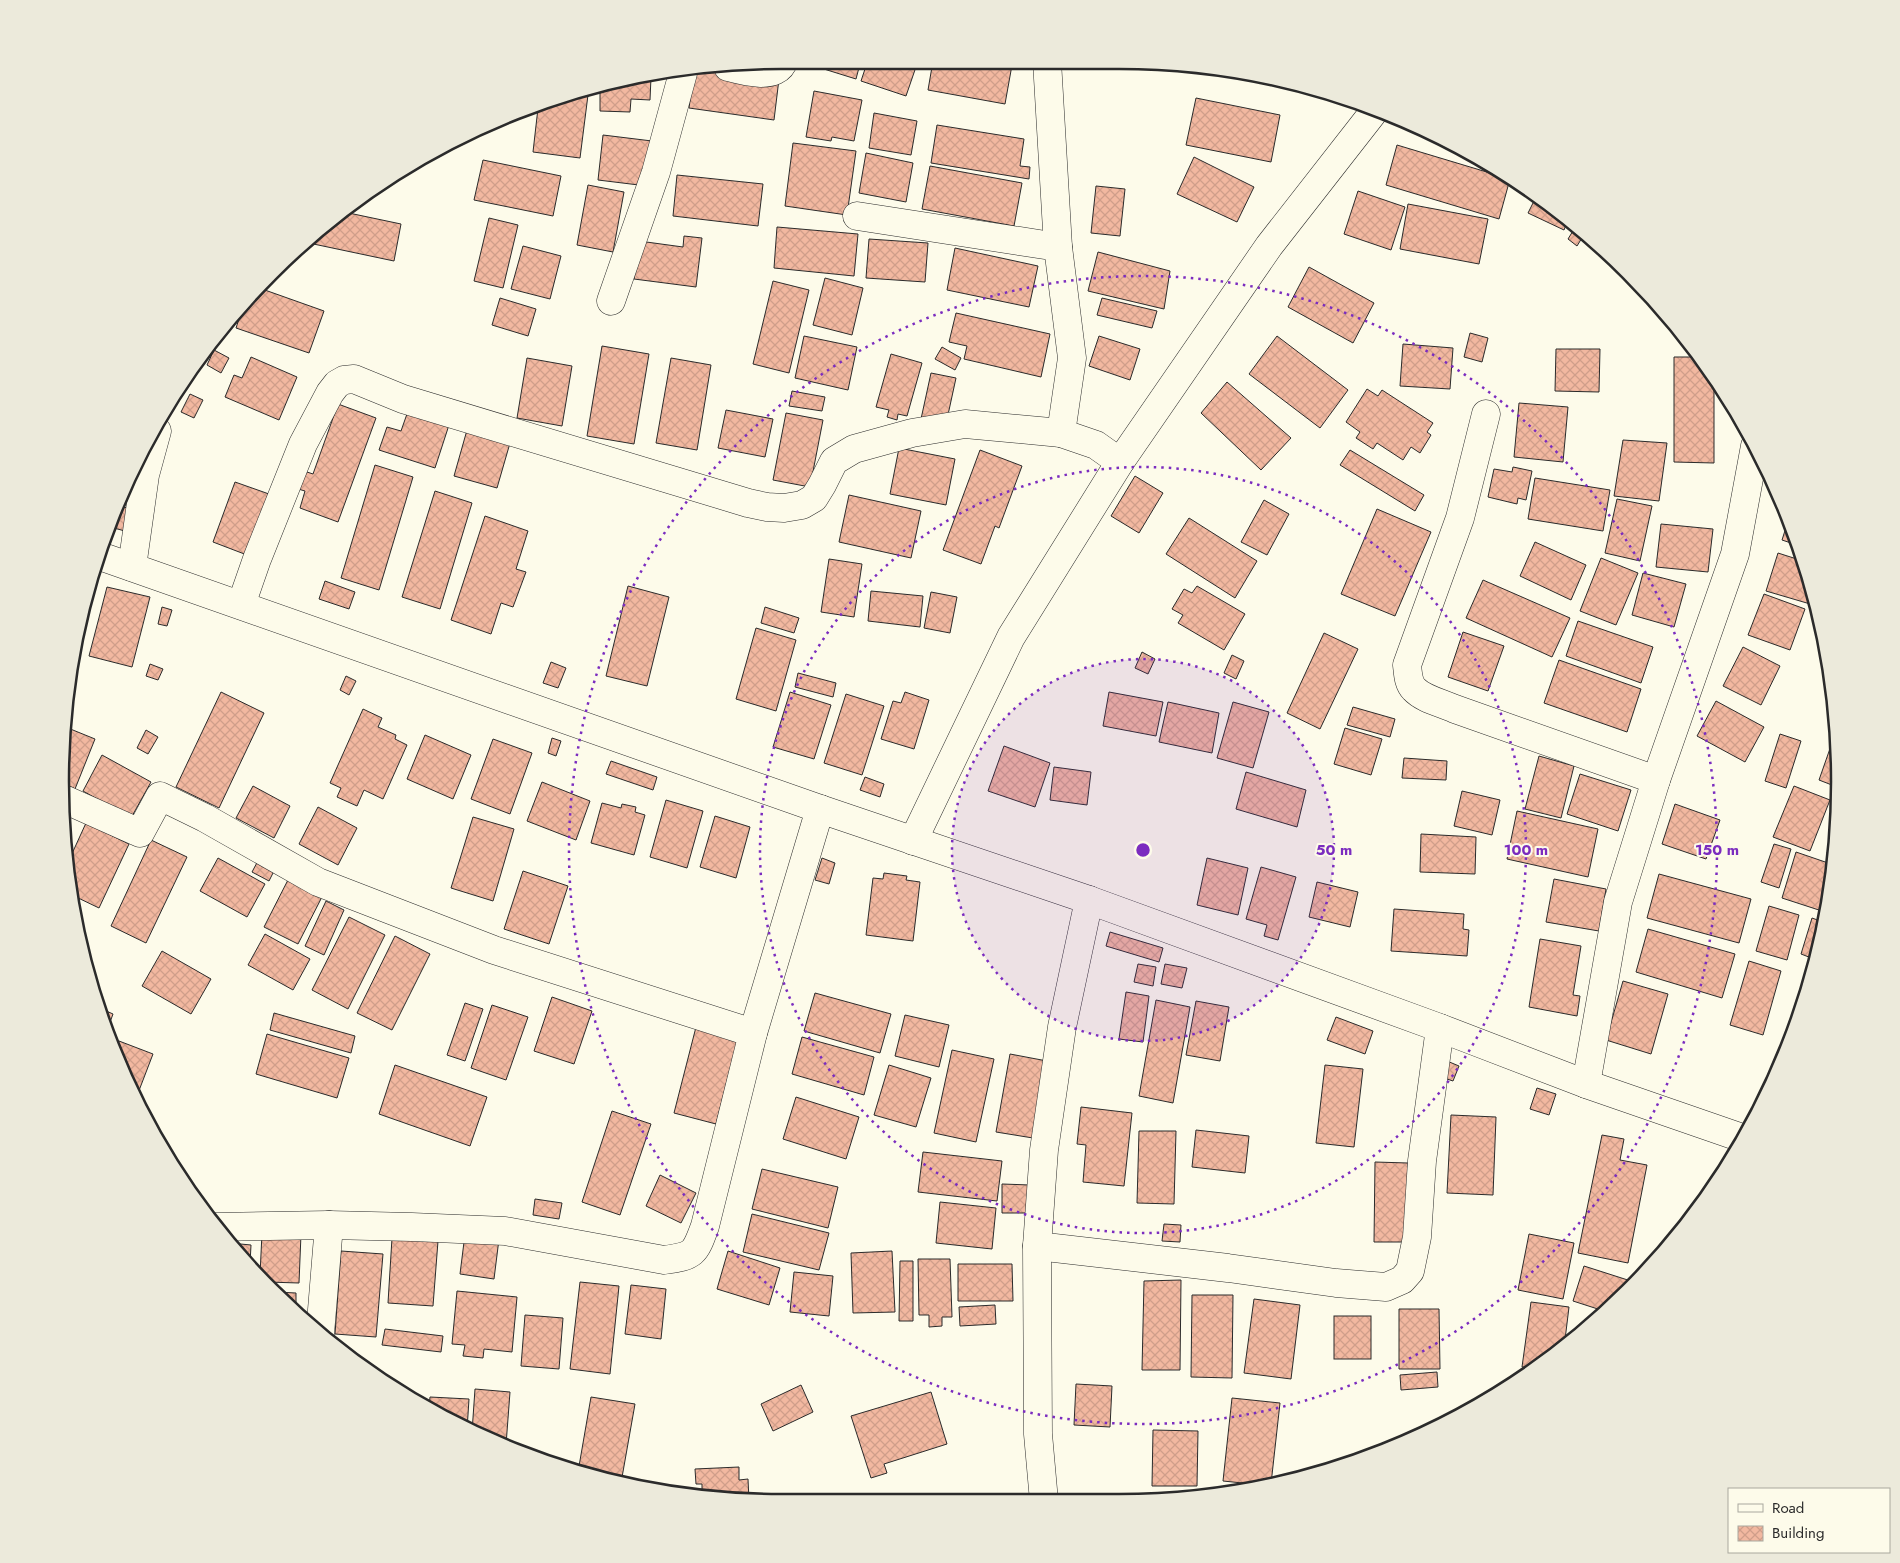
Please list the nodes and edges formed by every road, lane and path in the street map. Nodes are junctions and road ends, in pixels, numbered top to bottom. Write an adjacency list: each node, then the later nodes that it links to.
1 (776, 69): 3 (street)
2 (1047, 69): 7 (street)
3 (740, 70)
4 (682, 76): 8 (street)
5 (1371, 116): 13 (street)
6 (857, 216): 7 (street)
7 (1058, 247): 10 (street)
8 (611, 301)
9 (1486, 414): 17 (street)
10 (1061, 433): 13 (street); 16 (street)
11 (154, 444): 15 (street)
12 (1753, 457): 17 (street)
13 (1120, 462): 20 (street)
14 (105, 558): 15 (street)
15 (132, 566): 16 (street)
16 (241, 605): 19 (street)
17 (1656, 780): 24 (street)
18 (69, 802): 23 (street)
19 (820, 809): 20 (street); 23 (street)
20 (914, 841): 21 (street)
21 (1089, 900): 22 (street); 28 (street)
22 (1440, 1028): 24 (street); 28 (street)
23 (753, 1033): 26 (street)
24 (1586, 1084): 25 (street)
25 (1737, 1136)
26 (328, 1225): 27 (street); 29 (street)
27 (226, 1227)
28 (1037, 1246): 30 (street)
29 (321, 1324)
30 (1043, 1494)

